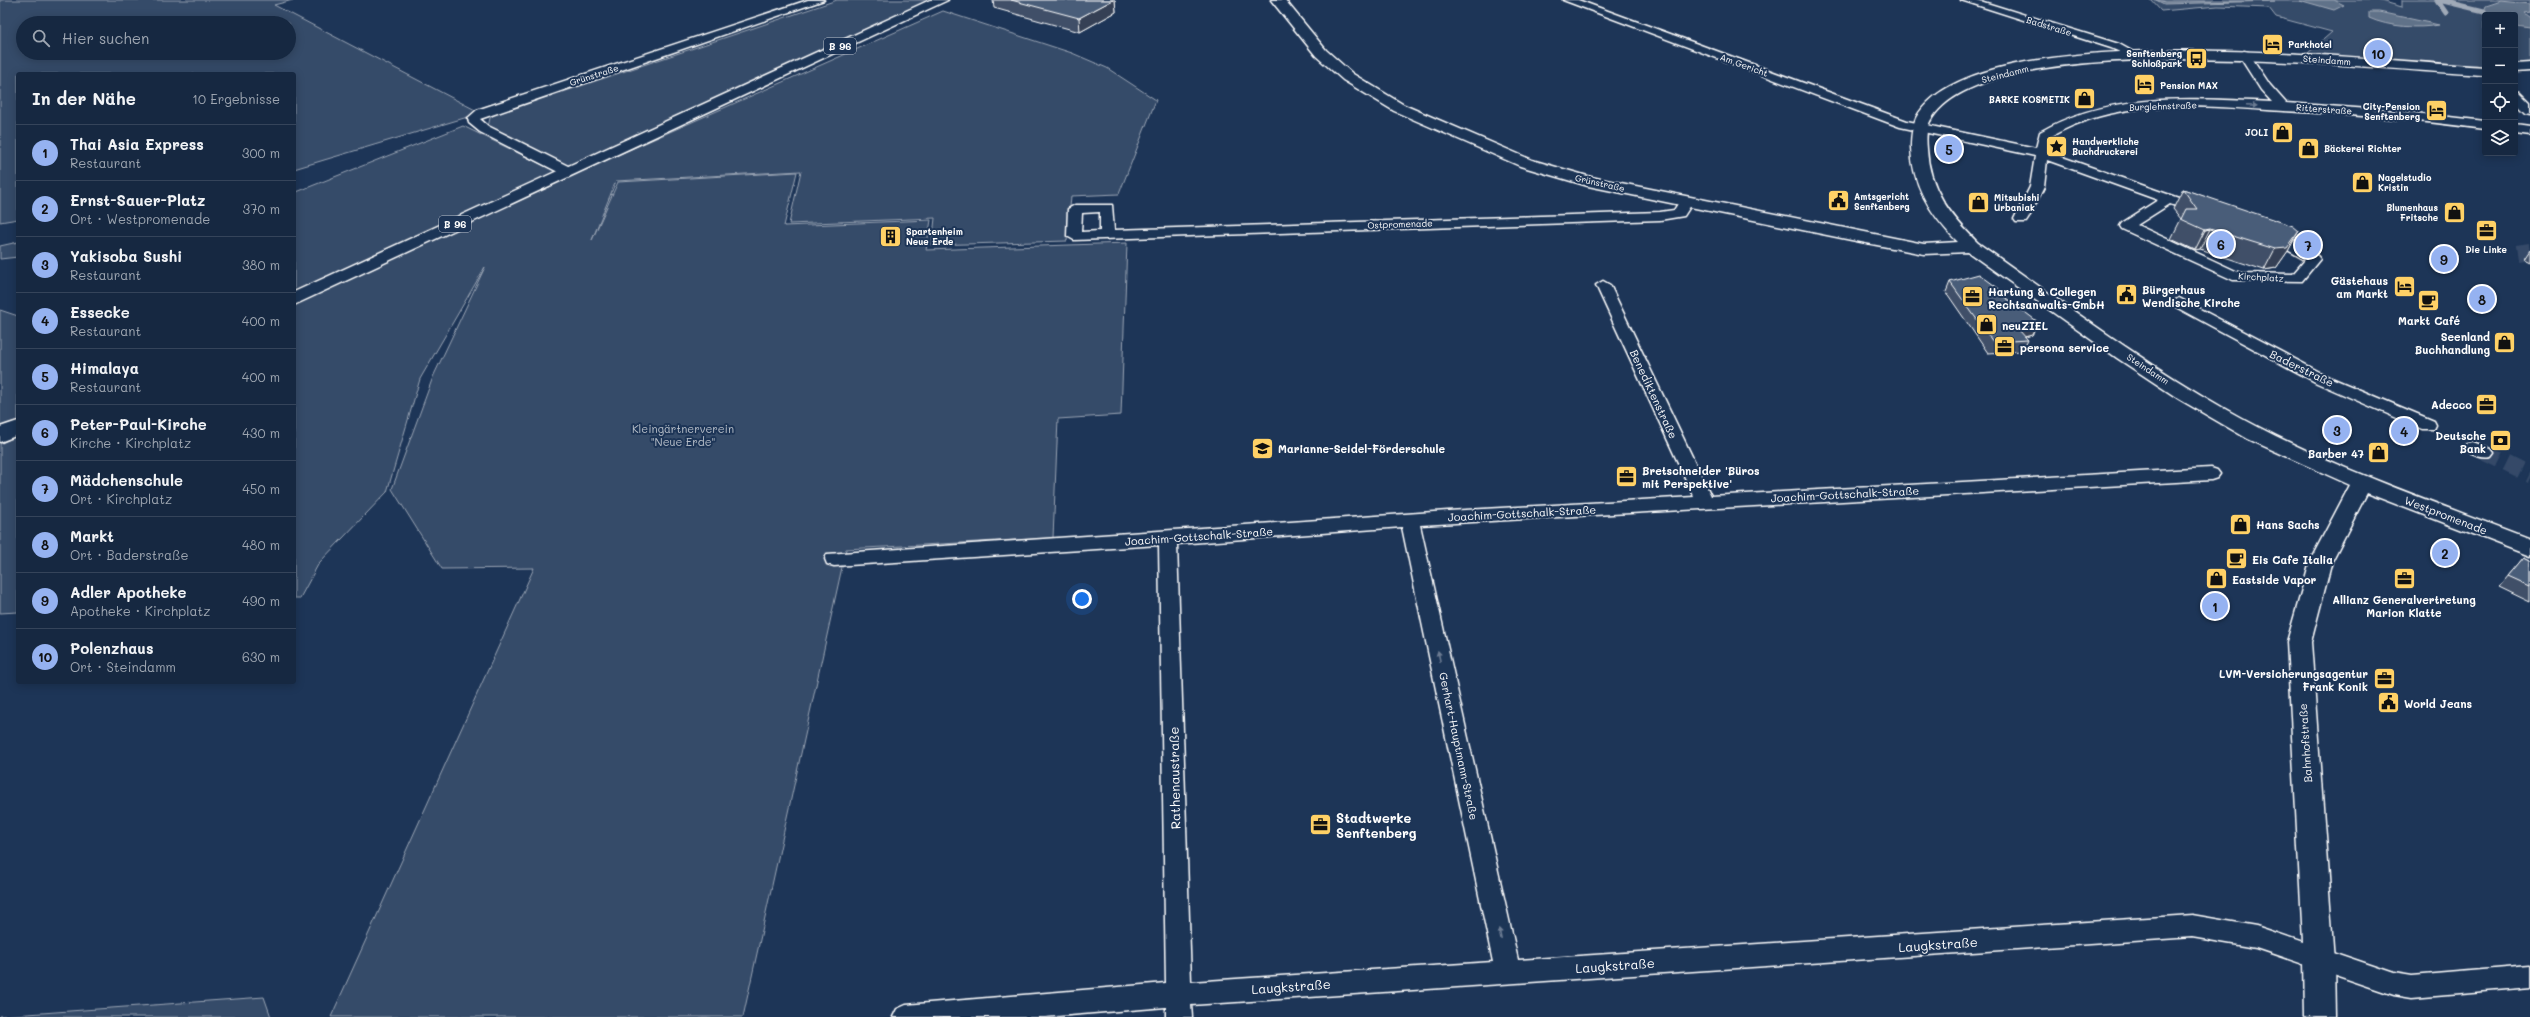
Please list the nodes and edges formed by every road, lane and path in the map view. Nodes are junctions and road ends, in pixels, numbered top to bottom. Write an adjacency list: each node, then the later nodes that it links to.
1 (819, 0): 19 (street, Grünstraße)
2 (941, 0): 19 (main road, B 96)
3 (1278, 0): 21 (main road, Grünstraße)
4 (1568, 0): 15 (street, Am Gericht)
5 (1966, 0): 6 (street, Badstraße)
6 (2131, 54): 7 (main road, Steindamm); 15 (main road, Steindamm)
7 (2244, 54): 10 (main road, Steindamm); 12 (street)
8 (2530, 67): 9 (main road)
9 (2518, 68)
10 (2482, 71)
11 (2518, 98): 13 (street)
12 (2283, 107): 14 (street, Ritterstraße); 18 (street, Burglehnstraße, one-way to 12)
13 (2530, 110)
14 (2482, 125)
15 (1920, 128): 18 (street); 26 (main road, Steindamm)
16 (2518, 129): 17 (street)
17 (2530, 131)
18 (2040, 153): 20 (street); 23 (street, Burglehnstraße)
19 (567, 171): 28 (main road, B 96)
20 (2168, 199): 22 (street); 24 (street, Kirchplatz)
21 (1686, 202): 25 (street, Ostpromenade); 26 (main road, Grünstraße)
22 (2213, 216)
23 (2021, 219)
24 (2258, 232)
25 (1107, 234)
26 (1972, 247): 34 (main road, Steindamm)
27 (1603, 285): 35 (street, Benediktenstraße)
28 (296, 298)
29 (2179, 303): 30 (street, Baderstraße)
30 (2428, 425)
31 (16, 428): 32 (main road)
32 (0, 436)
33 (2211, 474): 35 (street, Joachim-Gottschalk-Straße)
34 (2362, 482): 38 (main road, Westpromenade); 40 (main road, Bahnhofstraße)
35 (1705, 502): 36 (street, Joachim-Gottschalk-Straße)
36 (1410, 520): 37 (street, Joachim-Gottschalk-Straße); 41 (street, Gerhart-Hauptmann-Straße, one-way to 36)
37 (1168, 538): 39 (street, Joachim-Gottschalk-Straße); 43 (street, Rathenaustraße)
38 (2530, 548)
39 (834, 559)
40 (2319, 960): 41 (street, Laugkstraße); 42 (street, Laugkstraße); 45 (main road, Bahnhofstraße)
41 (1508, 972): 43 (street, Laugkstraße)
42 (2530, 977)
43 (1179, 1006): 44 (street, Laugkstraße)
44 (906, 1017)
45 (2320, 1017)

